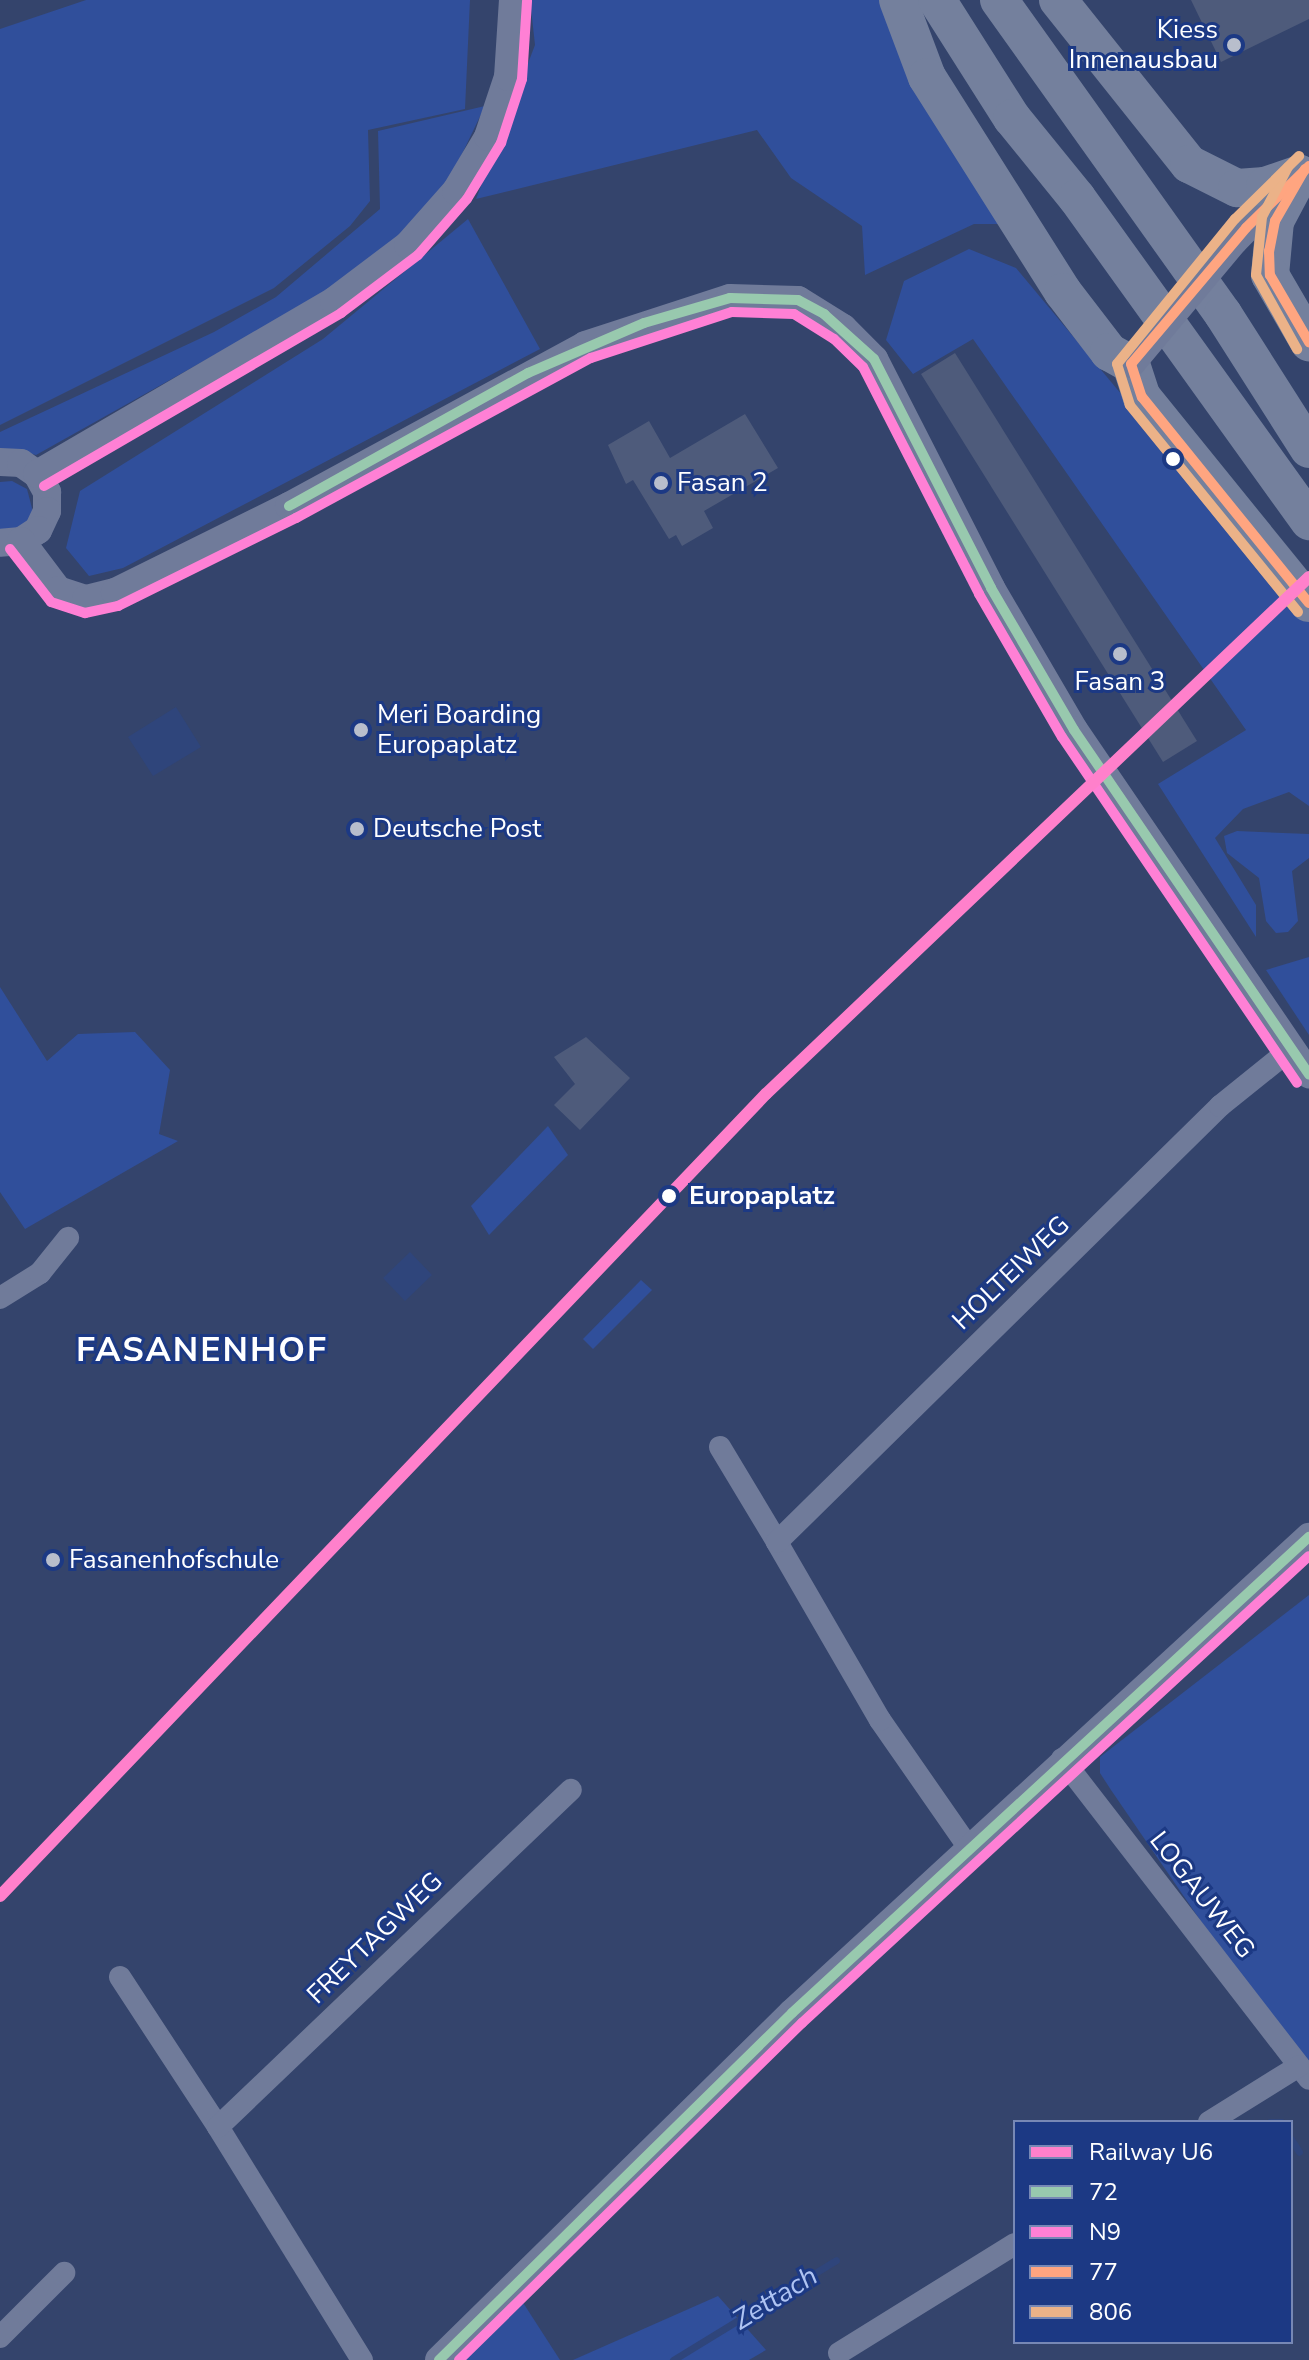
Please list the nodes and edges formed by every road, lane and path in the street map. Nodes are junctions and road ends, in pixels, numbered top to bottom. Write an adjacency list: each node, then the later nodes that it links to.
1 (513, 0): 11 (street)
2 (898, 0): 8 (highway)
3 (937, 0): 12 (highway)
4 (999, 0): 9 (highway)
5 (1058, 0): 6 (highway)
6 (1304, 170): 7 (highway); 8 (street, bridge)
7 (1309, 342)
8 (1131, 364): 14 (highway)
9 (1309, 449)
10 (0, 462): 11 (street)
11 (37, 474): 13 (street)
12 (1309, 521)
13 (11, 542): 15 (street)
14 (1309, 603)
15 (1291, 1049): 16 (street); 21 (street, HOLTEIWEG)
16 (1309, 1075)
17 (68, 1238): 18 (street)
18 (0, 1298)
19 (720, 1447): 21 (street)
20 (1309, 1537): 22 (street)
21 (777, 1542): 24 (street)
22 (1062, 1759): 24 (street); 26 (street, LOGAUWEG)
23 (571, 1790): 28 (street, FREYTAGWEG)
24 (969, 1848): 34 (street)
25 (120, 1977): 28 (street)
26 (1304, 2072): 27 (street, LOGAUWEG)
27 (1213, 2120)
28 (218, 2127): 33 (street)
29 (1013, 2245): 32 (street)
30 (64, 2273): 31 (street)
31 (0, 2337)
32 (839, 2353)
33 (362, 2360)
34 (439, 2360)

